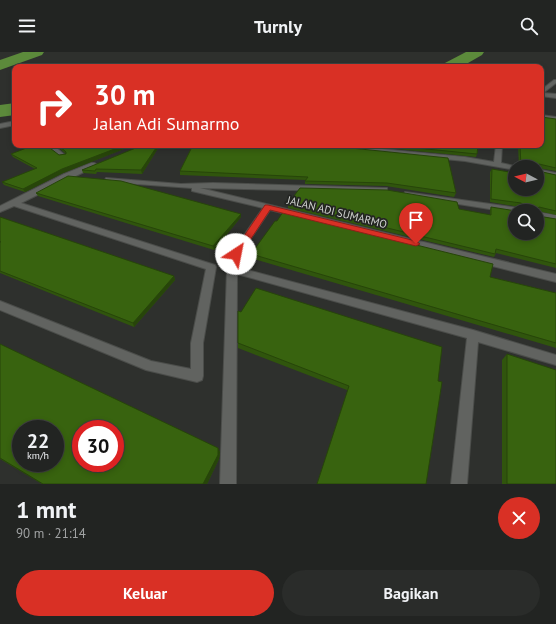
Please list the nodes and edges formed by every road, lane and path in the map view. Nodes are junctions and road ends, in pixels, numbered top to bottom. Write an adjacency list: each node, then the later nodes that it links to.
1 (556, 81): 2 (street)
2 (544, 91)
3 (544, 94): 4 (street)
4 (556, 96)
5 (544, 117): 6 (street)
6 (556, 119)
7 (12, 124): 8 (street)
8 (0, 126)
9 (53, 148): 14 (street)
10 (360, 148): 13 (street)
11 (419, 148): 13 (street)
12 (499, 148): 16 (street)
13 (416, 154): 16 (street)
14 (63, 156)
15 (102, 162): 20 (street)
16 (497, 165): 17 (street)
17 (508, 167)
18 (544, 173): 19 (street)
19 (556, 175)
20 (67, 176): 21 (street); 24 (street)
21 (82, 178)
22 (97, 179): 23 (street)
23 (181, 186): 25 (street, JALAN ADI SUMARMO); 27 (street)
24 (14, 203): 26 (street); 32 (street)
25 (268, 207): 30 (street); 31 (street, JALAN ADI SUMARMO)
26 (0, 209)
27 (508, 209)
28 (544, 216): 29 (street)
29 (556, 218)
30 (236, 254)
31 (556, 278)
32 (0, 305)
33 (473, 335): 34 (street); 35 (street); 36 (street)
34 (556, 360)
35 (228, 484)
36 (459, 484)

